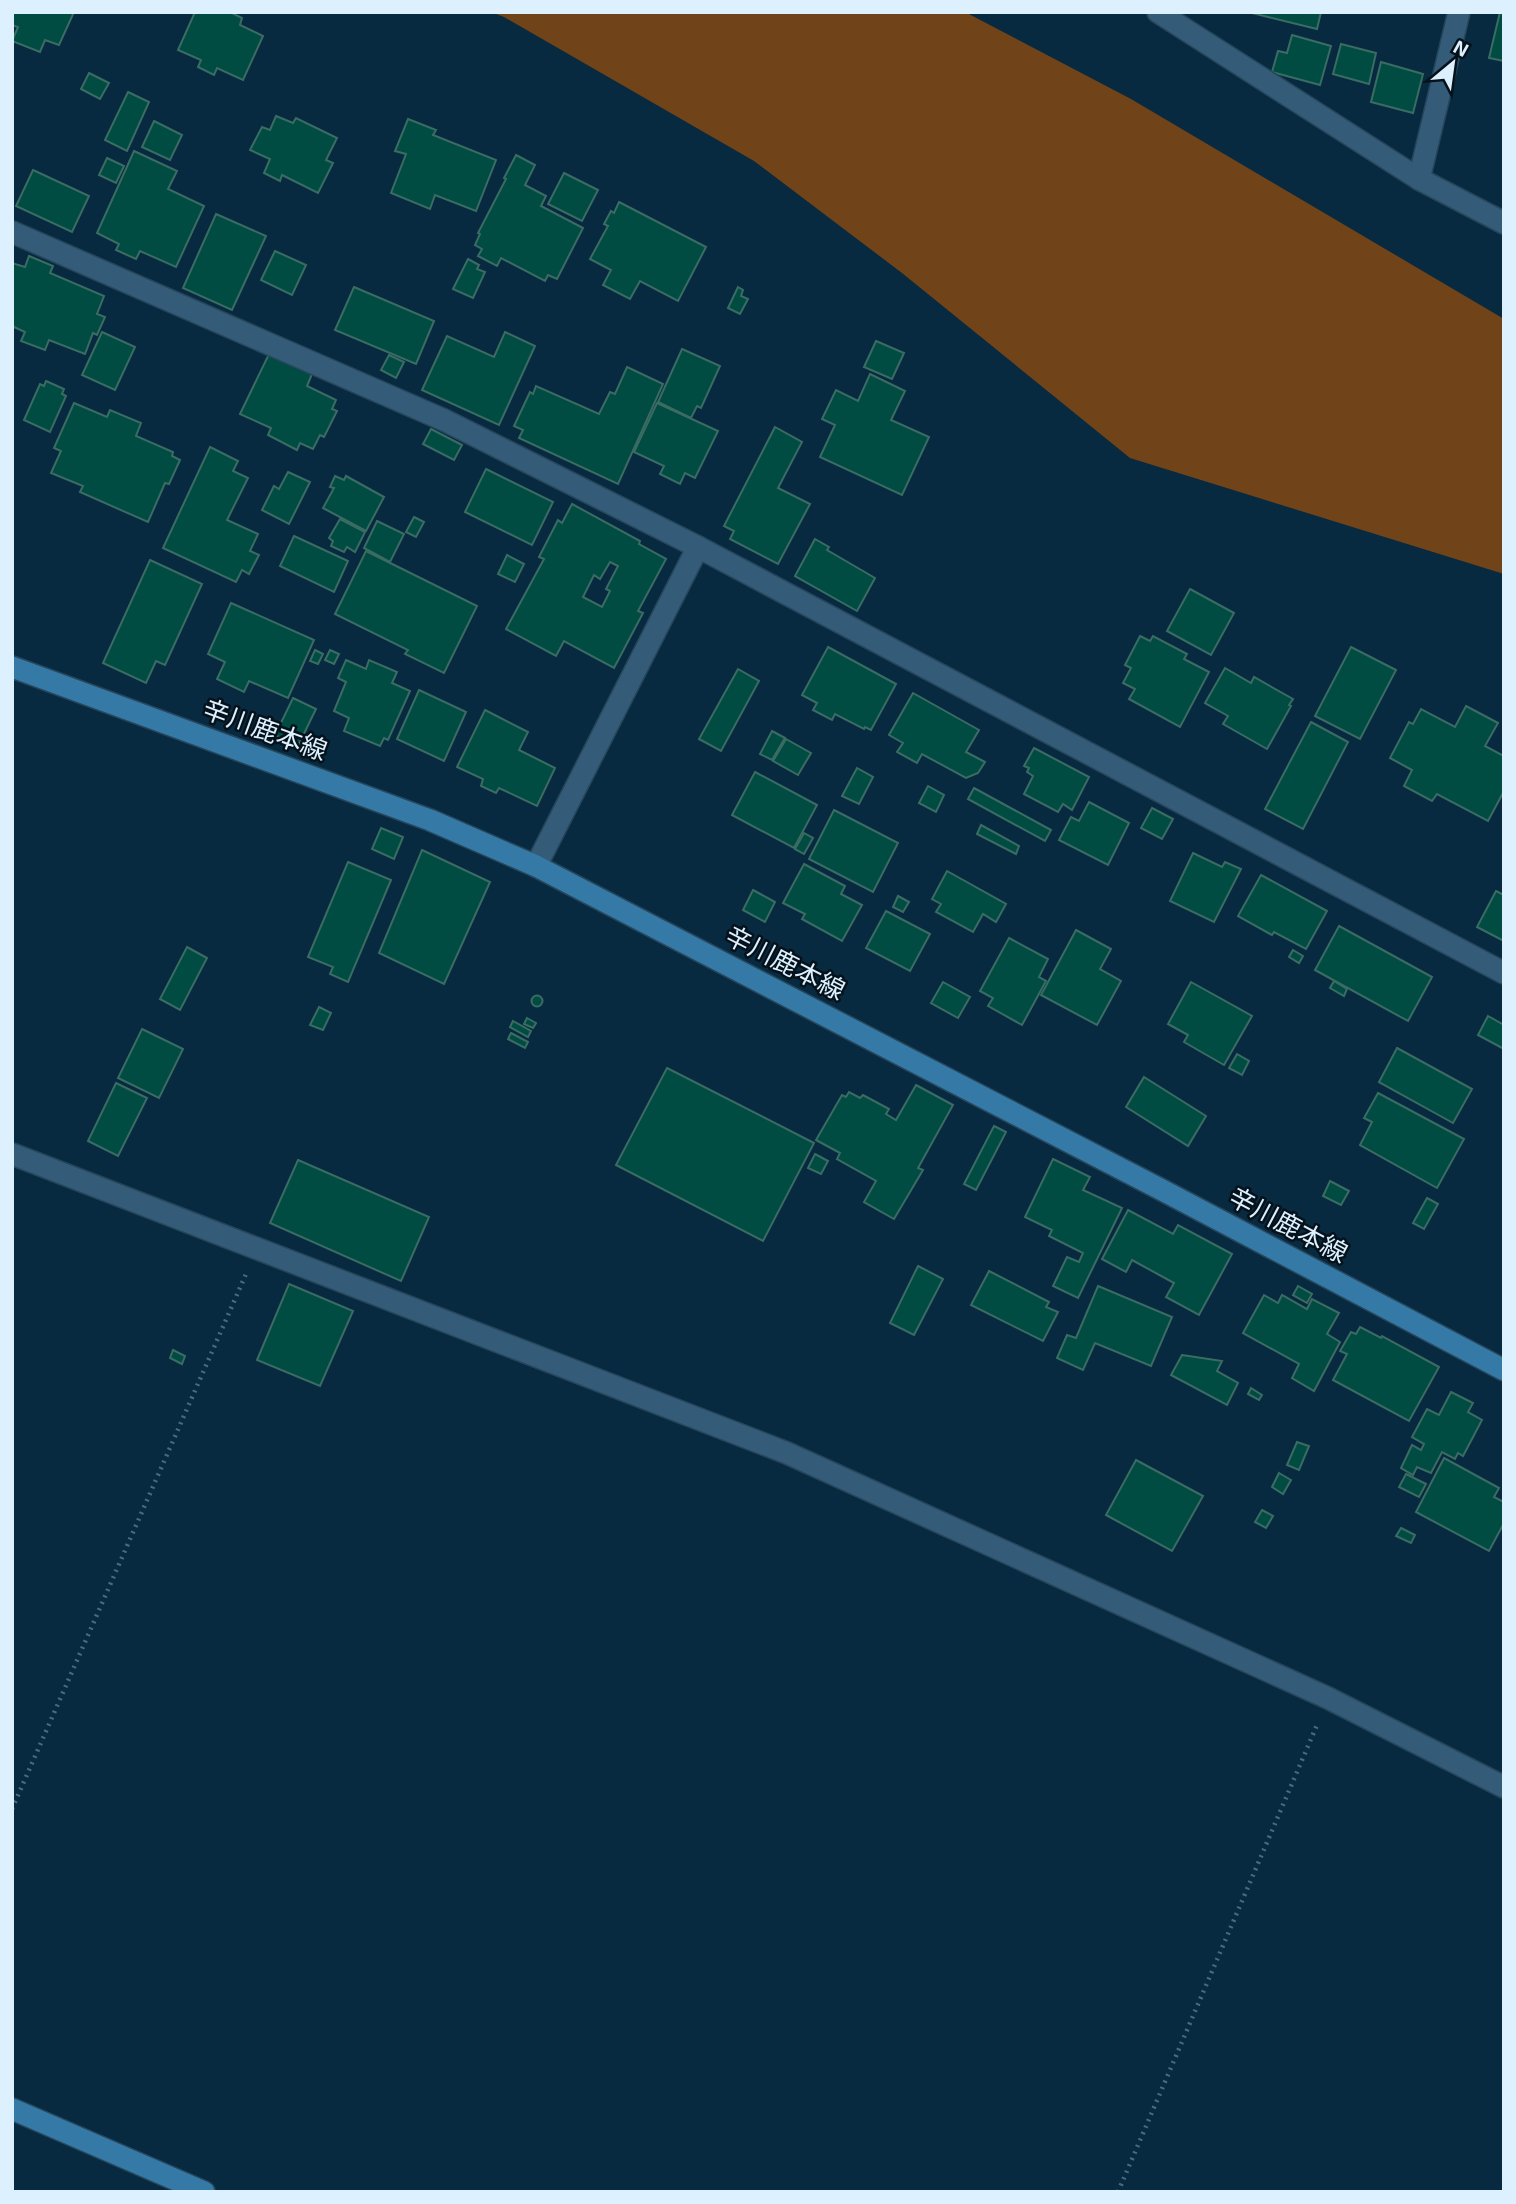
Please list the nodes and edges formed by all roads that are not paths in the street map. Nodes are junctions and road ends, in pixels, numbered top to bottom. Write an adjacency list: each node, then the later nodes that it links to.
1 (1158, 12): 3 (street)
2 (1459, 12): 4 (street)
3 (1180, 19): 4 (street)
4 (1419, 179): 5 (street)
5 (1504, 223)
6 (12, 232): 7 (street)
7 (698, 547): 9 (street); 10 (street)
8 (12, 667): 9 (main road, 辛川鹿本線)
9 (536, 866): 12 (main road, 辛川鹿本線)
10 (1504, 974)
11 (12, 1154): 13 (street)
12 (1504, 1370)
13 (1504, 1787)
14 (12, 2109): 15 (main road)
15 (204, 2192)

